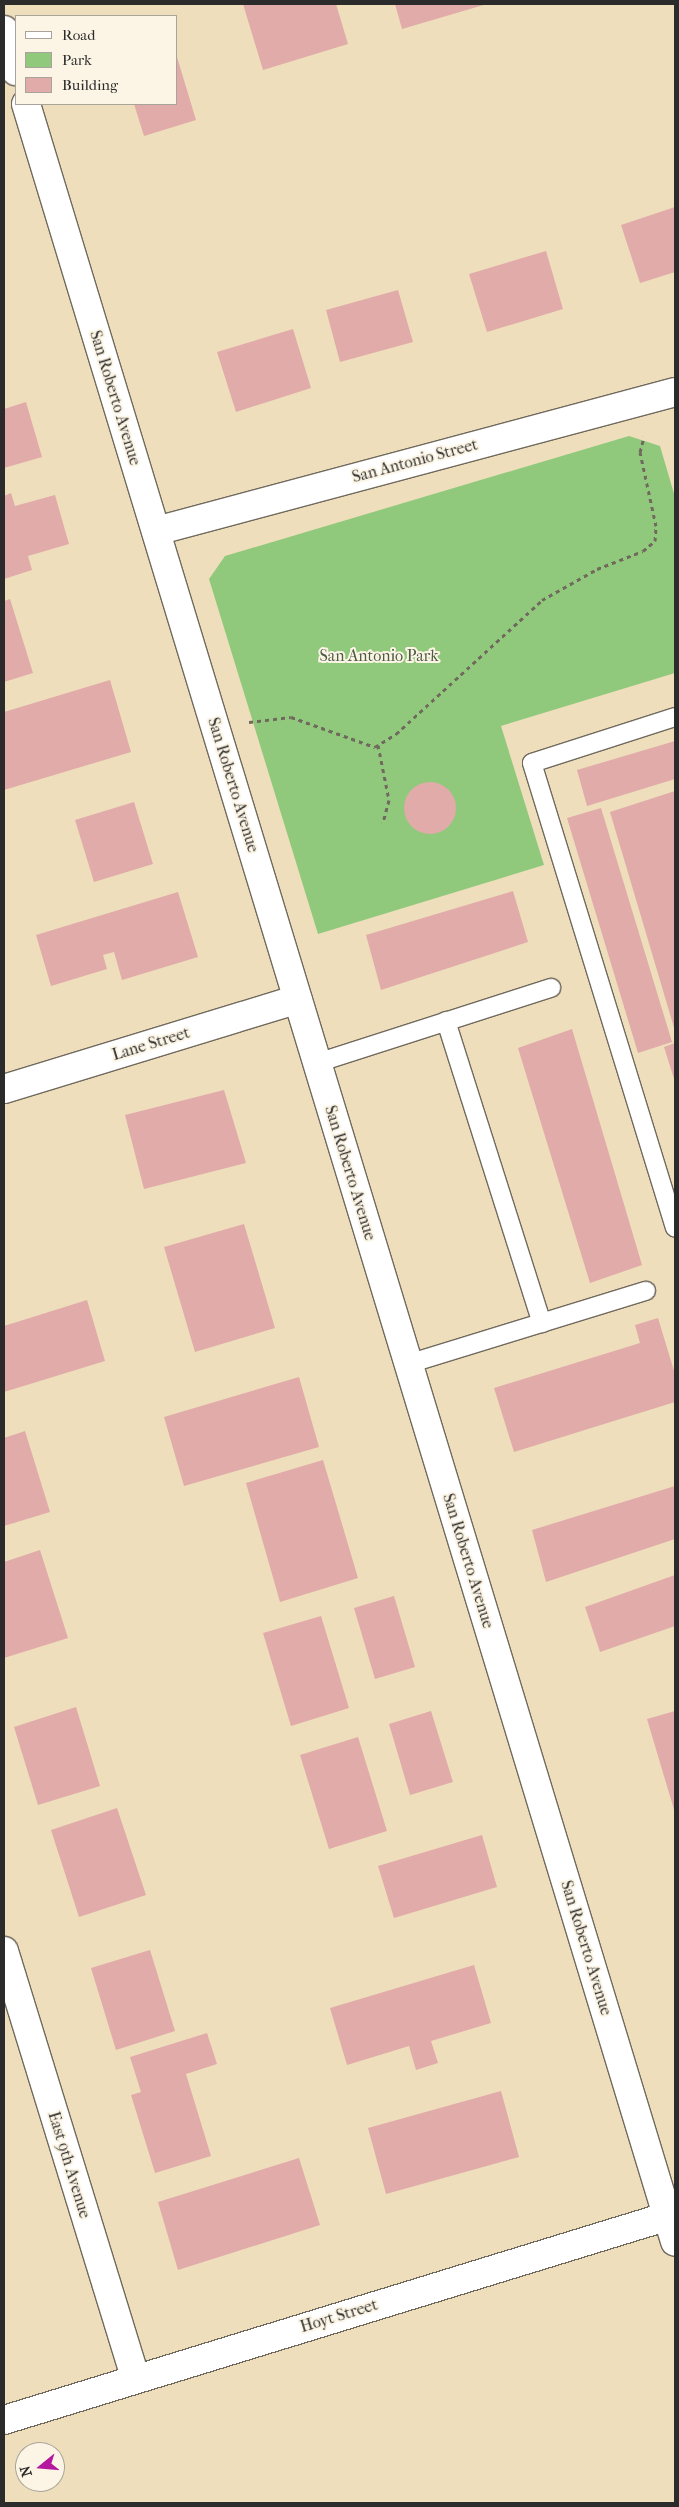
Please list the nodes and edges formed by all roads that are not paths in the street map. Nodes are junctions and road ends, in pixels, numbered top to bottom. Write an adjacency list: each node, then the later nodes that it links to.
1 (4, 30): 2 (street)
2 (15, 68)
3 (26, 105): 5 (street, San Roberto Avenue)
4 (675, 392): 5 (street, San Antonio Street)
5 (156, 531): 8 (street, San Roberto Avenue)
6 (675, 717): 12 (lane)
7 (551, 988): 9 (lane)
8 (298, 999): 10 (street, San Roberto Avenue); 11 (street, Lane Street)
9 (446, 1021): 10 (lane); 14 (lane)
10 (317, 1063): 15 (street, San Roberto Avenue)
11 (4, 1089)
12 (675, 1228)
13 (646, 1291): 14 (lane)
14 (542, 1323): 15 (lane)
15 (408, 1364): 17 (street, San Roberto Avenue)
16 (4, 1952): 19 (street, East 9th Avenue)
17 (671, 2215): 18 (street, San Roberto Avenue); 19 (street, Hoyt Street)
18 (675, 2242)
19 (135, 2378): 20 (street, Hoyt Street)
20 (4, 2420)

